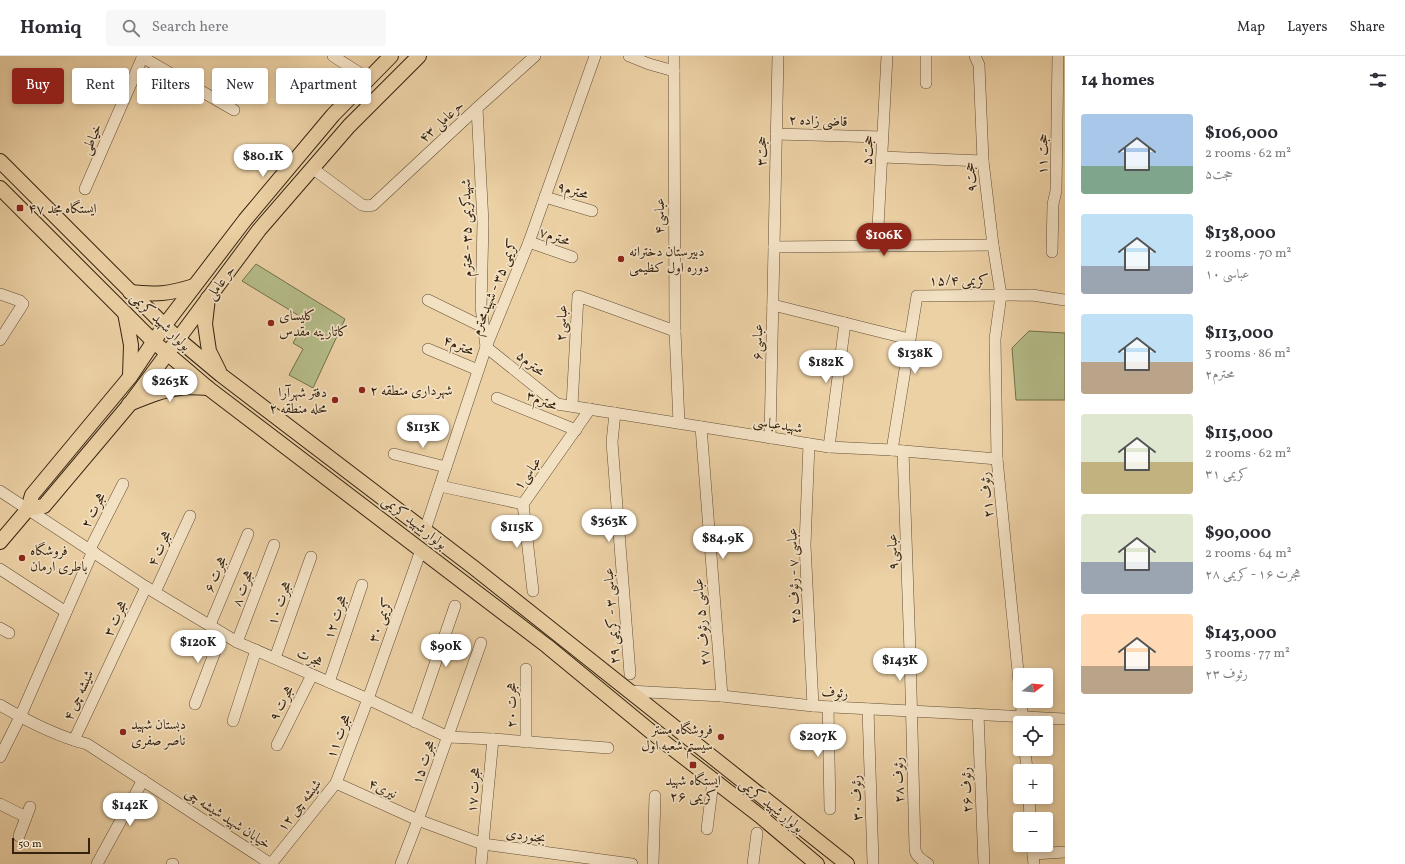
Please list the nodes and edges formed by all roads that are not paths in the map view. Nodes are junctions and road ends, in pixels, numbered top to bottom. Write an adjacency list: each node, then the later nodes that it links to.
1 (333, 56): 14 (street)
2 (391, 56): 16 (main road, حر عاملی)
3 (418, 56): 26 (main road, حر عاملی)
4 (535, 56): 19 (street, حرعاملی ۴۳)
5 (595, 56): 30 (street, کریمی ۳۵ - شهیدمحترم)
6 (629, 56): 15 (street)
7 (674, 56): 15 (street, عباسی۴)
8 (778, 56): 21 (street, حجت۳)
9 (886, 56): 22 (street, حجت۵)
10 (926, 56): 17 (street)
11 (975, 56): 25 (street, حجت۹)
12 (1058, 56): 29 (street, حجت ۱۱)
13 (142, 57): 20 (street); 28 (street, خیاطی)
14 (352, 68)
15 (674, 71): 51 (street, عباسی۴)
16 (371, 77)
17 (926, 83)
18 (344, 104): 38 (main road, حر عاملی)
19 (477, 108): 26 (street, حرعاملی ۴۳); 50 (street, شهیدکریمی ۳۵ - محترم)
20 (234, 110)
21 (776, 134): 22 (street, قاضی زاده ۲); 34 (street, حجت۳)
22 (882, 137): 23 (street, حجت۵)
23 (882, 157): 25 (street); 35 (street, حجت۵)
24 (0, 161): 39 (main road, بولوار شهید کریمی)
25 (983, 161): 33 (street, حجت۹)
26 (312, 168): 43 (main road, حر عاملی)
27 (0, 188): 47 (main road, بولوار شهید کریمی)
28 (85, 189)
29 (1061, 192): 36 (street, حجت ۱۱)
30 (545, 197): 31 (street, محترم۹); 32 (street, کریمی ۳۵ - شهیدمحترم)
31 (592, 211)
32 (529, 242): 37 (street, محترم۷); 56 (street, کریمی ۳۵ - شهیدمحترم)
33 (993, 245): 35 (street); 41 (street, حجت۹)
34 (774, 246): 35 (street); 46 (street, عباسی۶)
35 (877, 246)
36 (1052, 252)
37 (572, 257)
38 (194, 286): 39 (main road); 49 (main road, حر عاملی)
39 (130, 292): 49 (main road, بولوار شهید کریمی)
40 (0, 294): 54 (street)
41 (1001, 295): 42 (street, کریمی ۱۵/۴); 45 (street, کریمی ۱۵/۴); 77 (street, رئوف ۲۱)
42 (917, 296): 53 (street, عباسی۹)
43 (209, 297): 52 (main road, حر عاملی); 60 (main road)
44 (428, 300): 50 (street)
45 (1065, 300)
46 (773, 305): 48 (street); 72 (street, عباسی۶)
47 (125, 313): 55 (main road, بولوار شهید کریمی); 61 (main road)
48 (844, 323): 53 (street); 74 (street)
49 (164, 326): 52 (main road, بولوار شهید کریمی); 55 (main road, حر عاملی)
50 (483, 327): 56 (street, شهیدکریمی ۳۵ - محترم)
51 (675, 331): 66 (street, عباسی۲); 69 (street, عباسی۴)
52 (178, 339): 58 (main road, حر عاملی); 60 (main road, بولوار شهید کریمی)
53 (909, 339): 75 (street, عباسی۹)
54 (0, 340)
55 (154, 342): 58 (main road, بولوار شهید کریمی); 61 (main road, حر عاملی)
56 (486, 347): 59 (street, کریمی ۳۵ - شهیدمحترم); 64 (street, محترم۵)
57 (428, 348): 59 (street, محترم۴)
58 (167, 353): 62 (main road, بولوار شهید کریمی); 65 (main road, حر عاملی)
59 (478, 370): 78 (street, کریمی ۳۵ - شهیدمحترم)
60 (221, 375): 85 (main road, بولوار شهید کریمی)
61 (130, 376): 83 (main road, حر عاملی)
62 (208, 388): 65 (main road); 90 (main road, بولوار شهید کریمی)
63 (497, 398): 71 (street, محترم۳)
64 (557, 404): 66 (street, شهیدعباسی)
65 (128, 405): 83 (main road, حر عاملی)
66 (572, 406): 67 (street, شهیدعباسی)
67 (590, 409): 68 (street, شهیدعباسی); 71 (street, عباسی۱)
68 (615, 413): 69 (street, شهیدعباسی); 109 (street, عباسی ۳ - کریمی ۲۹)
69 (679, 423): 70 (street, شهیدعباسی)
70 (701, 427): 72 (street, شهیدعباسی); 113 (street, عباسی ۵ رئوف ۲۷)
71 (576, 430): 82 (street, عباسی۱)
72 (770, 438): 73 (street, شهیدعباسی)
73 (809, 444): 74 (street, شهیدعباسی); 117 (street, عباسی ۷ - رئوف ۲۵)
74 (829, 447): 75 (street, شهیدعباسی)
75 (898, 451): 77 (street, شهیدعباسی); 120 (street, عباسی۹)
76 (394, 454): 78 (street)
77 (997, 459): 107 (street, رئوف ۲۱)
78 (446, 467): 80 (street, کریمی ۳۵ - شهیدمحترم)
79 (123, 484): 89 (street, هجرت ۲)
80 (440, 486): 82 (street, عباسی۱); 85 (street, کریمی ۳۵ - شهیدمحترم)
81 (0, 491): 83 (street, هجرت)
82 (523, 504): 95 (street)
83 (28, 509): 87 (main road, حر عاملی); 89 (street, هجرت)
84 (190, 516): 94 (street, هجرت ۴)
85 (425, 530): 100 (main road, بولوار شهید کریمی)
86 (248, 534): 98 (street, هجرت ۶)
87 (2, 537)
88 (274, 545): 101 (street, هجرت ۸)
89 (91, 550): 94 (street, هجرت); 97 (street, هجرت ۲)
90 (421, 550): 103 (main road, بولوار شهید کریمی); 114 (street, کریمی ۳۰)
91 (311, 557): 105 (street, هجرت ۱۰)
92 (0, 569): 97 (street)
93 (362, 585): 111 (street, هجرت ۱۲)
94 (151, 589): 98 (street, هجرت); 106 (street, هجرت ۳)
95 (533, 591)
96 (455, 606): 127 (street)
97 (66, 612): 122 (street, هجرت ۲)
98 (210, 625): 99 (street, هجرت)
99 (222, 633): 101 (street, هجرت); 115 (street)
100 (556, 633): 103 (main road); 112 (main road, بولوار شهید کریمی)
101 (237, 642): 104 (street, هجرت)
102 (481, 644): 128 (street, هجرت ۱۵)
103 (547, 646): 136 (main road, بولوار شهید کریمی)
104 (256, 650): 105 (street, هجرت); 126 (street)
105 (275, 658): 110 (street, هجرت)
106 (110, 662): 130 (street, شیشه چی ۴)
107 (1018, 668)
108 (526, 669): 131 (street, هجرت ۲۰)
109 (630, 674)
110 (312, 675): 111 (street, هجرت); 132 (street, هجرت ۹)
111 (329, 682): 114 (street, هجرت)
112 (629, 691): 113 (street, رئوف); 157 (main road, بولوار شهید کریمی)
113 (722, 696): 117 (street, رئوف)
114 (368, 699): 127 (street, هجرت); 137 (street, هجرت ۱۱)
115 (195, 704)
116 (0, 705): 122 (street, خیابان شهید شیشه چی)
117 (813, 706): 118 (street, رئوف)
118 (828, 707): 119 (street, رئوف); 140 (street)
119 (868, 709): 120 (street, رئوف); 148 (street, رئوف ۳۰)
120 (912, 711): 121 (street, رئوف); 158 (street, رئوف ۲۸)
121 (978, 714): 123 (street, رئوف); 159 (street, رئوف ۲۶)
122 (20, 717): 130 (street, خیابان شهید شیشه چی); 134 (street, هجرت ۲)
123 (1013, 719)
124 (1053, 719): 125 (street, رئوف)
125 (1065, 719)
126 (233, 721)
127 (415, 722): 128 (street, هجرت)
128 (448, 737): 129 (street, هجرت); 141 (street, هجرت ۱۵)
129 (493, 739): 131 (street, هجرت); 145 (street, هجرت ۱۷)
130 (74, 740): 135 (street, خیابان شهید شیشه چی)
131 (526, 742): 133 (street, هجرت)
132 (277, 745)
133 (608, 748)
134 (0, 757)
135 (143, 780): 149 (street); 150 (street, خیابان شهید شیشه چی)
136 (713, 781): 142 (street); 156 (main road, بولوار شهید کریمی)
137 (336, 783): 141 (street, نیری۴); 150 (street, شیشه چی ۱۲)
138 (655, 796): 154 (street)
139 (0, 804): 144 (street)
140 (830, 809)
141 (418, 820): 145 (street, بجنوردی); 151 (street, هجرت ۱۵)
142 (707, 829)
143 (756, 833): 155 (street)
144 (19, 836)
145 (484, 844): 152 (street, هجرت ۱۷); 153 (street, بجنوردی)
146 (1065, 852): 147 (street)
147 (1033, 854)
148 (873, 862)
149 (97, 864)
150 (271, 864)
151 (401, 864)
152 (482, 864)
153 (632, 864)
154 (653, 864)
155 (753, 864)
156 (817, 864)
157 (847, 864)
158 (928, 864)
159 (984, 864)

